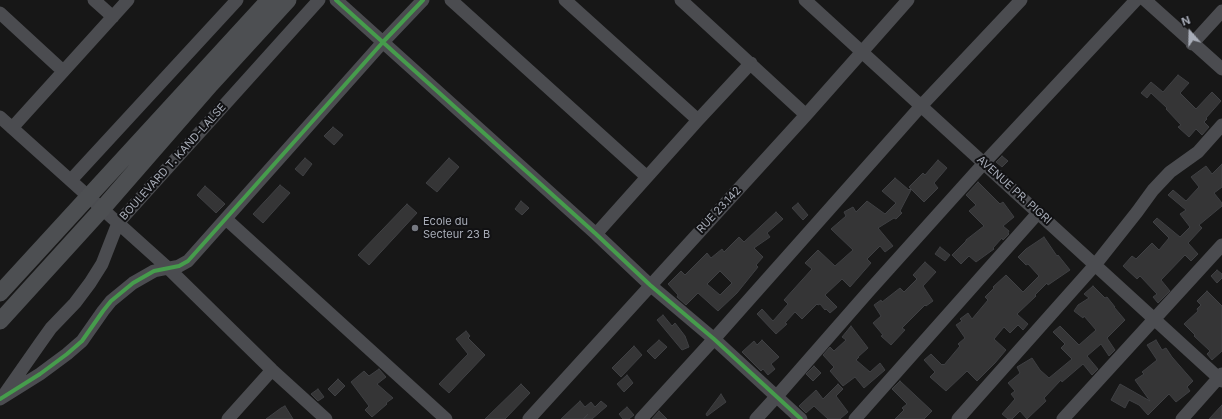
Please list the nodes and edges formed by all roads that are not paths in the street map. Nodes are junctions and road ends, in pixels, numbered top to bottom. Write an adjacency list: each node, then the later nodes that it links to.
1 (94, 0): 19 (street)
2 (128, 0): 19 (street)
3 (237, 0): 34 (street)
4 (269, 0): 35 (main road)
5 (288, 0): 36 (main road)
6 (319, 0): 39 (street, BOULEVARD T. KAND-LALSE)
7 (336, 0): 20 (street)
8 (423, 0): 20 (street)
9 (451, 0): 33 (street)
10 (565, 0): 29 (street)
11 (681, 0): 23 (street)
12 (805, 0): 22 (street, AVENUE PR. PIGRI)
13 (908, 0): 22 (street, RUE 23.142)
14 (1021, 0): 26 (street)
15 (1136, 0): 32 (street)
16 (1145, 0): 21 (street)
17 (1222, 11): 21 (street)
18 (0, 13): 25 (street)
19 (113, 17): 25 (street)
20 (383, 42): 38 (street); 40 (street)
21 (1192, 44): 24 (street)
22 (861, 52): 26 (street, AVENUE PR. PIGRI); 27 (street, RUE 23.142)
23 (751, 63): 27 (street); 29 (street)
24 (1222, 69)
25 (63, 71): 31 (street)
26 (921, 106): 32 (street, AVENUE PR. PIGRI); 48 (street)
27 (806, 115): 44 (street, RUE 23.142)
28 (0, 117): 31 (street)
29 (698, 120): 33 (street)
30 (1222, 125): 42 (street)
31 (12, 128): 34 (street)
32 (984, 163): 37 (street, AVENUE PR. PIGRI); 51 (street)
33 (647, 177): 40 (street)
34 (71, 180): 35 (street)
35 (88, 196): 36 (street); 45 (main road)
36 (102, 209): 39 (street); 47 (main road)
37 (1038, 213): 42 (street, AVENUE PR. PIGRI); 60 (street)
38 (226, 219): 43 (street); 55 (street)
39 (118, 223): 43 (street); 52 (street, BOULEVARD T. KAND-LALSE)
40 (596, 234): 44 (street)
41 (1222, 245): 46 (street)
42 (1095, 265): 46 (street, AVENUE PR. PIGRI); 61 (street)
43 (168, 268): 49 (street); 52 (street)
44 (650, 285): 48 (street); 56 (street, RUE 23.142)
45 (0, 293)
46 (1154, 319): 50 (street, AVENUE PR. PIGRI); 62 (street)
47 (0, 321)
48 (714, 339): 51 (street); 57 (street)
49 (272, 370): 53 (street); 54 (street)
50 (1221, 378): 63 (street)
51 (777, 396): 58 (street); 59 (street)
52 (2, 397)
53 (228, 419)
54 (326, 419)
55 (446, 419)
56 (529, 419)
57 (641, 419)
58 (756, 419)
59 (801, 419)
60 (855, 419)
61 (958, 419)
62 (1063, 419)
63 (1182, 419)

